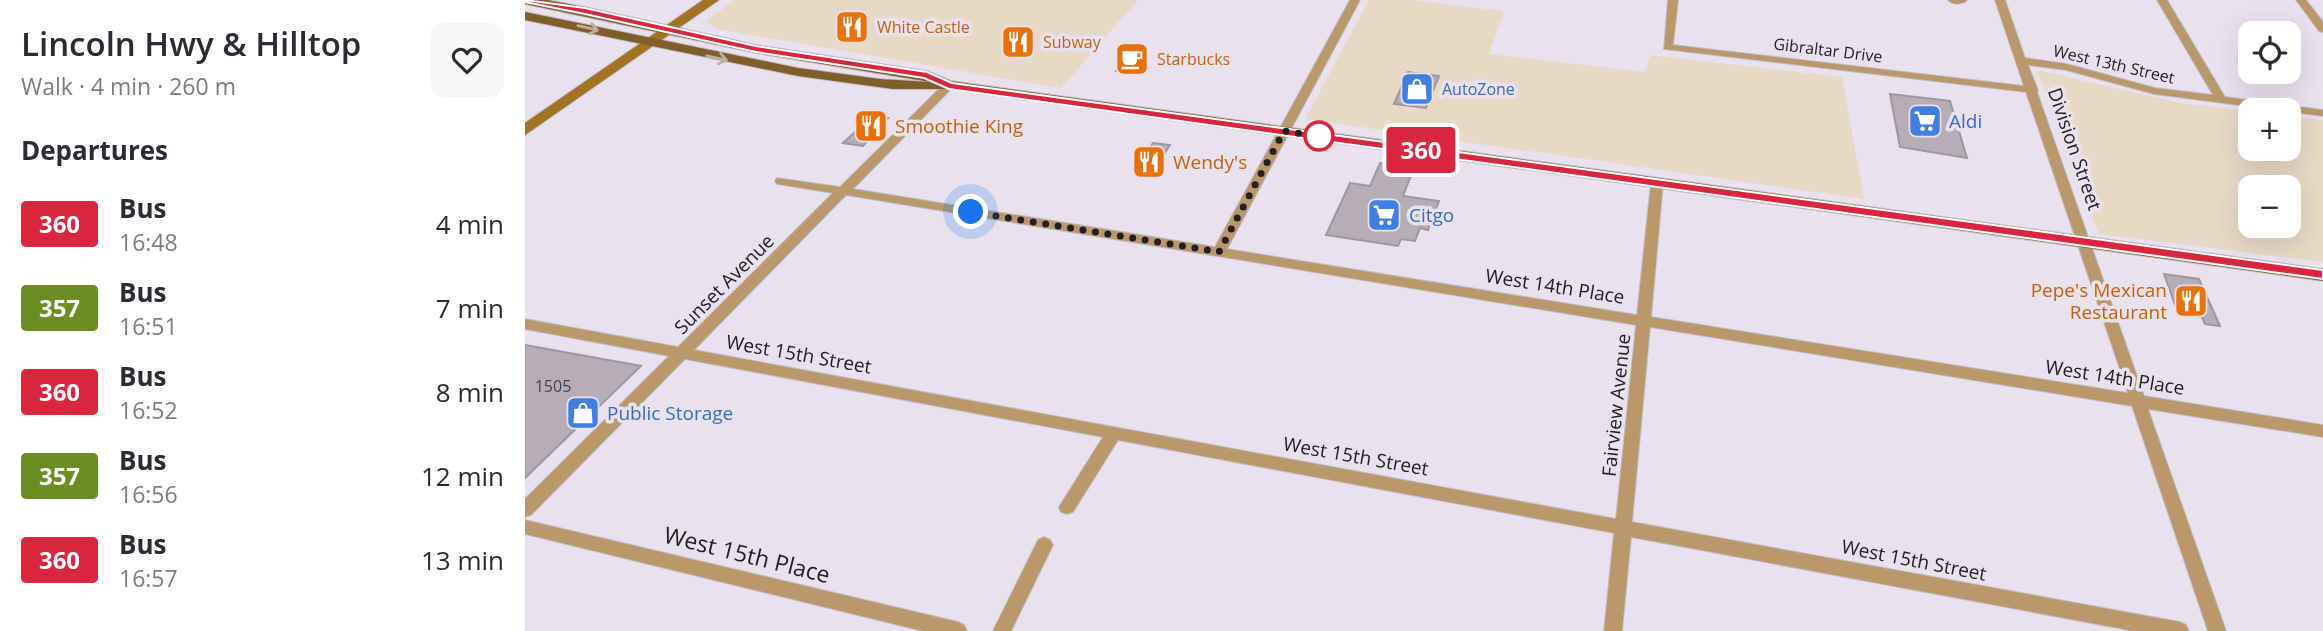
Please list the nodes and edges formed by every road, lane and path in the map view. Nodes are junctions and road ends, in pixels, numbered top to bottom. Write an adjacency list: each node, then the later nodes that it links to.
1 (525, 0): 12 (main road)
2 (712, 0): 12 (main road)
3 (1355, 0): 20 (street)
4 (1673, 0): 16 (street, Gibraltar Drive)
5 (1953, 0): 6 (street)
6 (1962, 0)
7 (2000, 0): 14 (street, Division Street)
8 (2162, 0): 17 (street)
9 (2301, 0): 11 (street)
10 (527, 18): 13 (main road, one-way to 13)
11 (2323, 29)
12 (669, 30): 13 (main road); 15 (main road)
13 (650, 43): 15 (main road, one-way to 15); 19 (main road)
14 (2023, 61): 16 (street, Division Street); 17 (street, West 13th Street)
15 (949, 85): 20 (main road); 23 (street, Sunset Avenue)
16 (2033, 90): 24 (street, Division Street)
17 (2222, 101): 18 (street, West 13th Street)
18 (2323, 113)
19 (525, 130)
20 (1284, 131): 22 (main road); 25 (street)
21 (781, 181): 23 (street, West 14th Place)
22 (1657, 183): 24 (main road); 27 (street, Fairview Avenue)
23 (844, 192): 25 (street, West 14th Place); 29 (street, Sunset Avenue)
24 (2085, 242): 26 (main road); 30 (street, Division Street)
25 (1219, 252): 27 (street, West 14th Place)
26 (2323, 275)
27 (1644, 320): 30 (street, West 14th Place); 35 (street, Fairview Avenue)
28 (525, 324): 29 (street, West 15th Street)
29 (681, 353): 32 (street, West 15th Street); 34 (street, Sunset Avenue)
30 (2137, 400): 31 (street, West 14th Place); 42 (street, Division Street)
31 (2323, 431)
32 (1114, 433): 33 (street); 35 (street, West 15th Street)
33 (1067, 507)
34 (525, 510)
35 (1623, 526): 40 (street, Fairview Avenue); 41 (street, West 15th Street)
36 (525, 527): 38 (street, West 15th Place)
37 (1044, 545): 39 (street)
38 (958, 631)
39 (1002, 631)
40 (1613, 631)
41 (2180, 631)
42 (2217, 631)

